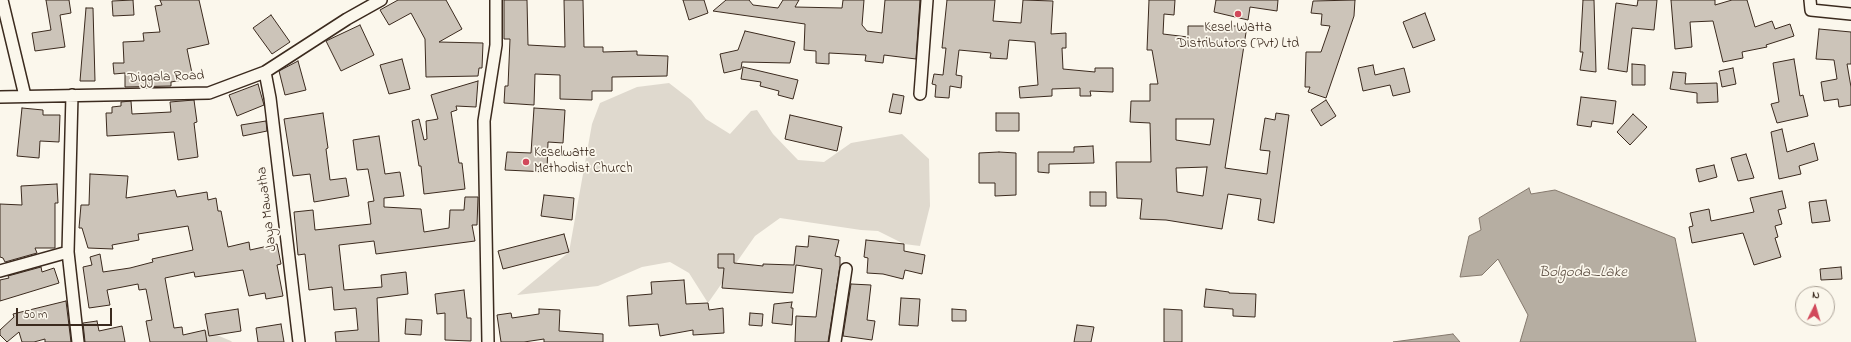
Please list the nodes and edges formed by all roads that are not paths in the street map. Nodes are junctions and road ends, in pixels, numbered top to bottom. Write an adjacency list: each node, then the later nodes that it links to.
1 (2, 0): 10 (street)
2 (380, 0): 7 (street, Diggala Road)
3 (496, 0): 17 (street)
4 (927, 0): 8 (street)
5 (1810, 0): 6 (street)
6 (1851, 14)
7 (264, 72): 9 (street, Diggala Road); 16 (street, Jaya Mawatha)
8 (920, 94)
9 (72, 95): 10 (street, Diggala Road); 12 (street)
10 (25, 96): 11 (street, Diggala Road)
11 (0, 97)
12 (68, 252): 14 (street); 15 (street)
13 (846, 269): 18 (street)
14 (0, 271)
15 (78, 342)
16 (299, 342)
17 (488, 342)
18 (835, 342)

